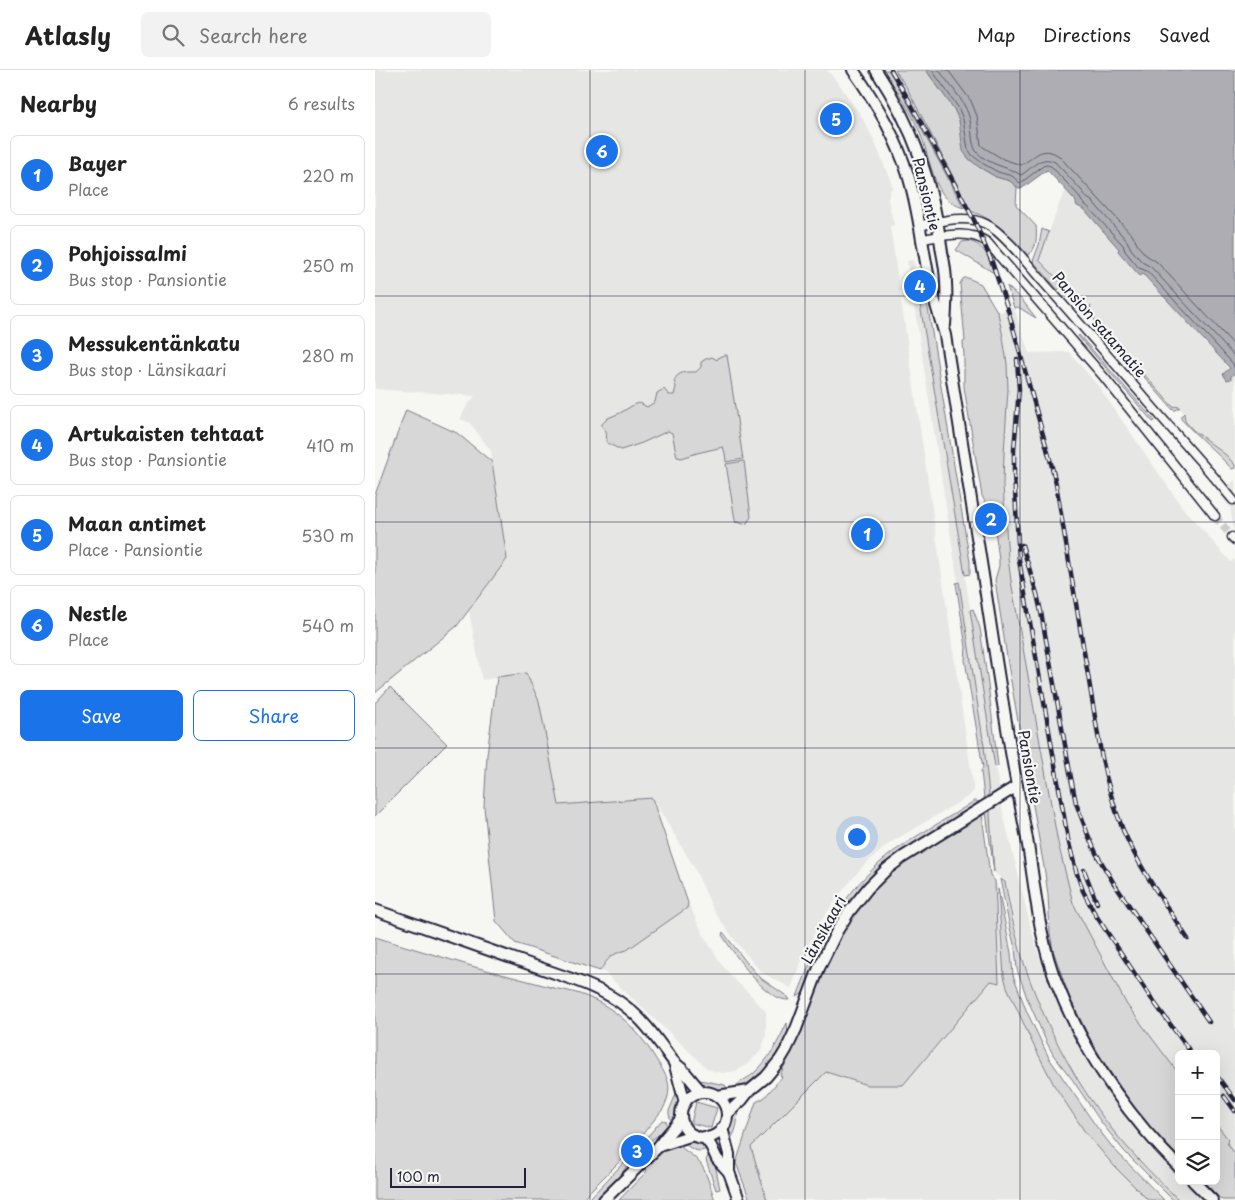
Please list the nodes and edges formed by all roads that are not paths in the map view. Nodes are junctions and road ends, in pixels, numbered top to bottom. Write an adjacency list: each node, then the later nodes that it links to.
1 (853, 70): 4 (street, Pansiontie)
2 (876, 70): 3 (street, Pansiontie)
3 (938, 222): 4 (street, Pansion satamatie); 5 (street, Pansiontie); 8 (street, Pansion satamatie)
4 (919, 226): 6 (street, Pansiontie)
5 (940, 236): 6 (street, Pansion satamatie); 7 (street, Pansiontie); 9 (street, Pansion satamatie)
6 (921, 239): 7 (street, Pansiontie)
7 (945, 335): 10 (street, Pansiontie)
8 (1233, 500)
9 (1215, 516)
10 (1017, 786): 13 (street, Länsikaari); 22 (street, Pansiontie)
11 (375, 910): 12 (street)
12 (674, 1062): 14 (street); 16 (street)
13 (749, 1091): 15 (street); 17 (street, Länsikaari)
14 (701, 1092): 15 (street); 16 (street)
15 (717, 1096): 17 (street)
16 (685, 1103): 18 (street)
17 (727, 1114): 19 (street)
18 (681, 1118): 20 (street); 21 (street)
19 (722, 1128): 20 (street); 23 (street)
20 (698, 1136): 21 (street); 23 (street)
21 (659, 1146): 25 (street)
22 (1175, 1163)
23 (729, 1172): 26 (street)
24 (1197, 1185): 27 (street)
25 (604, 1200)
26 (739, 1200)
27 (1212, 1200)

